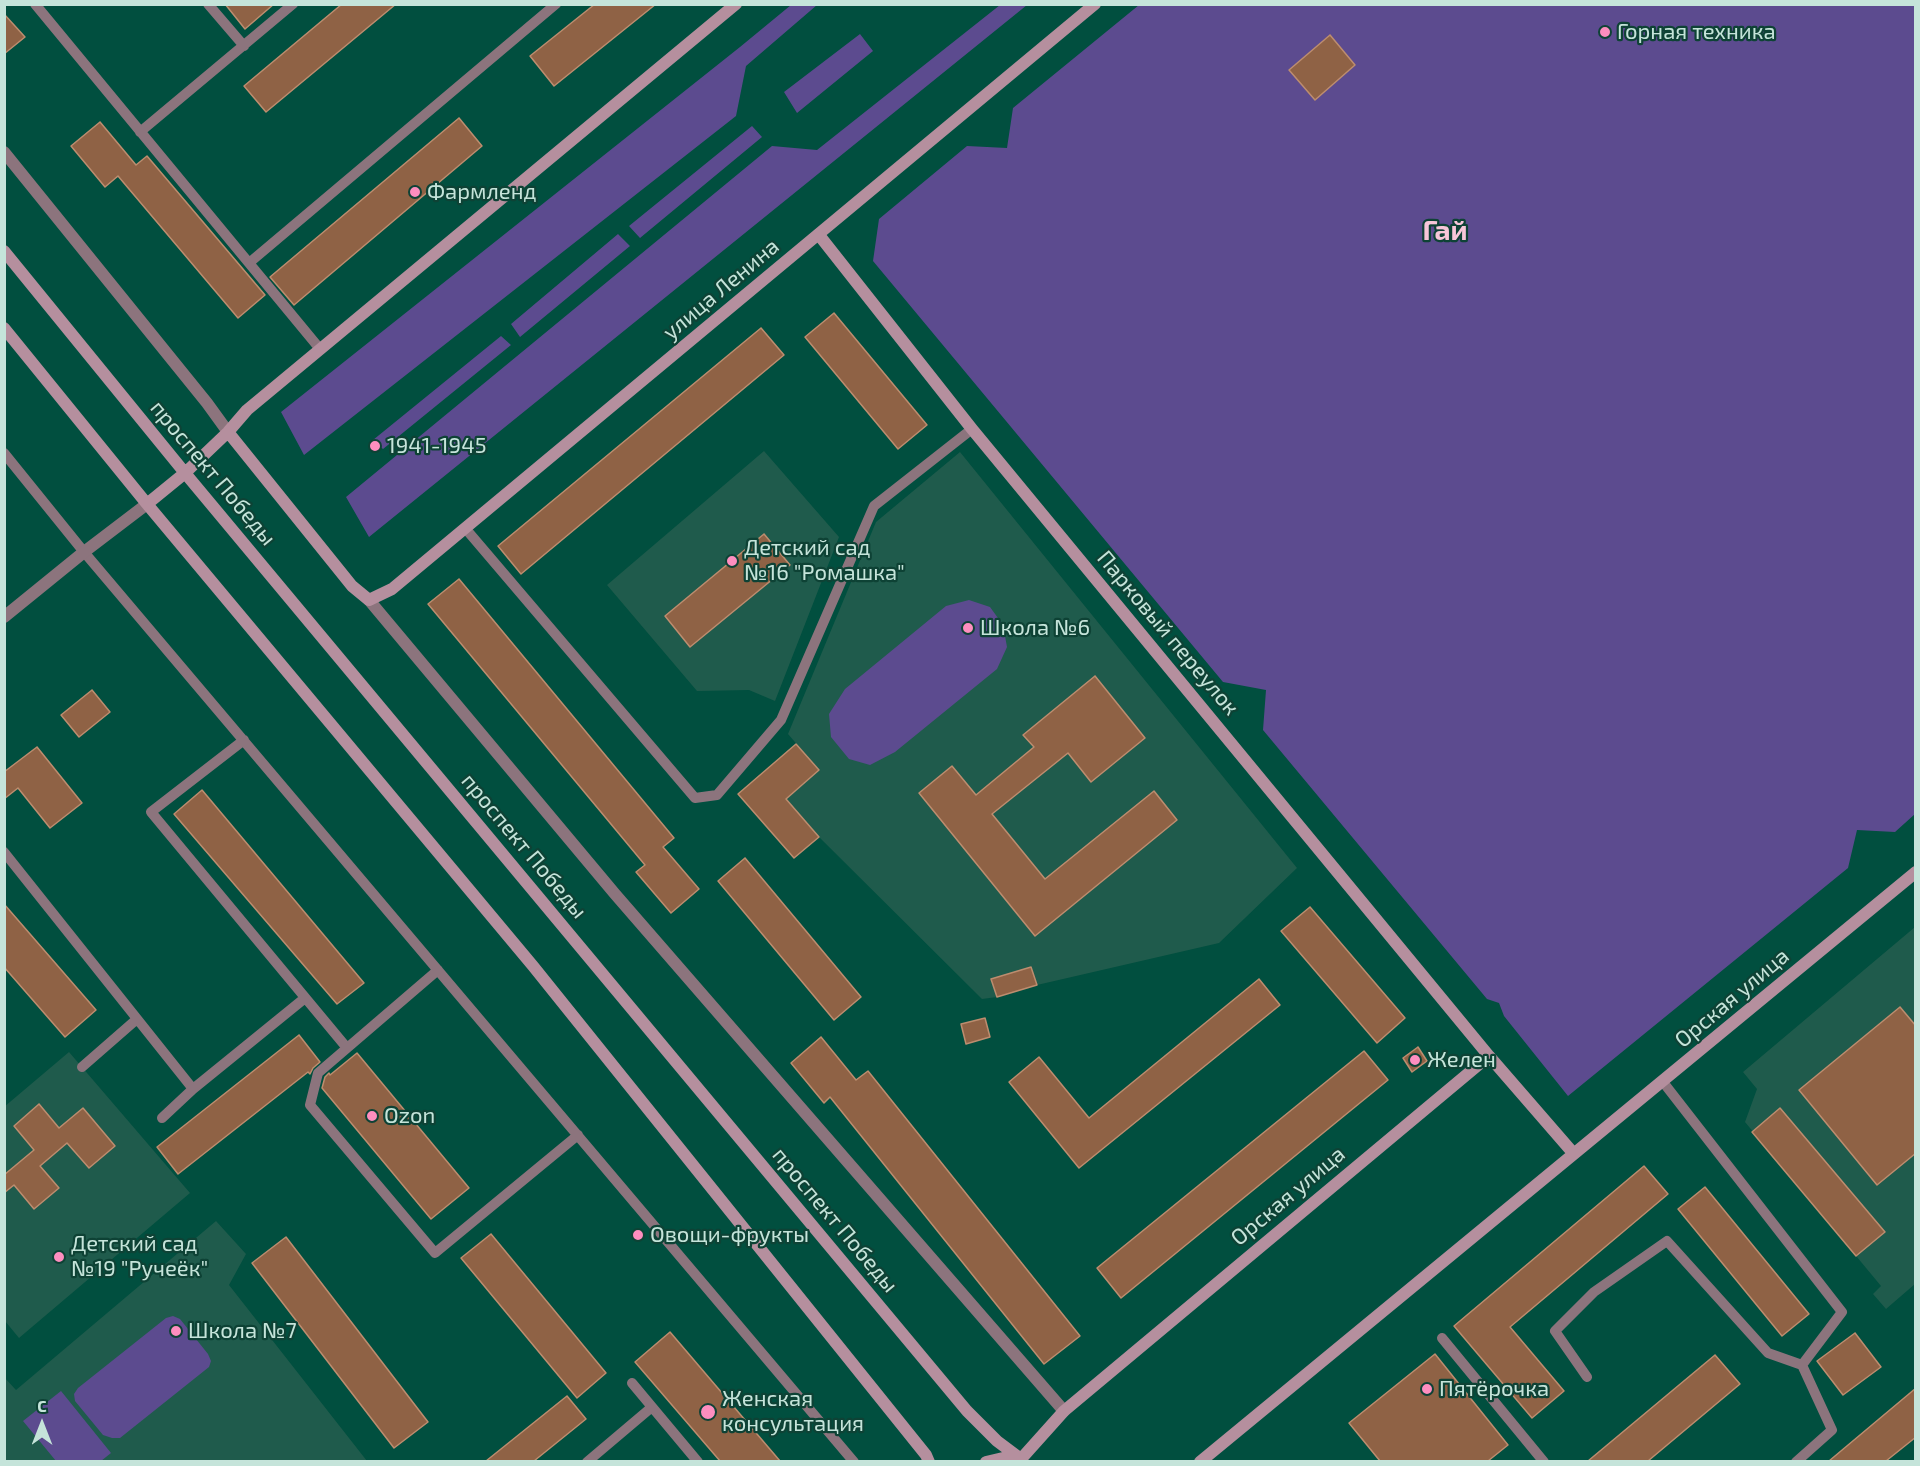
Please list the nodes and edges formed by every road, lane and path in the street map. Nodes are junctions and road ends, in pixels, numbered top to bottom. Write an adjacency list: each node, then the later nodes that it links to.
1 (35, 4): 8 (lane)
2 (208, 4): 7 (lane)
3 (294, 4): 7 (lane)
4 (555, 4): 12 (lane)
5 (736, 4): 14 (main road)
6 (1095, 4): 10 (main road, улица Ленина)
7 (244, 46): 8 (lane)
8 (140, 132): 12 (lane)
9 (4, 152): 16 (street)
10 (819, 235): 15 (main road, Парковый переулок); 20 (main road, улица Ленина)
11 (4, 250): 18 (main road, проспект Победы)
12 (249, 263): 14 (lane)
13 (4, 328): 19 (main road)
14 (320, 349): 16 (main road)
15 (972, 429): 20 (lane); 31 (main road, Парковый переулок)
16 (228, 432): 18 (main road); 22 (main road)
17 (4, 453): 21 (lane)
18 (185, 473): 19 (main road); 44 (main road, проспект Победы)
19 (147, 504): 21 (street); 48 (main road)
20 (465, 528): 22 (main road, улица Ленина)
21 (84, 552): 23 (street); 24 (lane)
22 (369, 600): 43 (street)
23 (4, 617)
24 (244, 740): 27 (lane); 28 (lane)
25 (4, 852): 29 (lane)
26 (1916, 872): 33 (main road, Орская улица)
27 (438, 970): 30 (lane); 36 (lane)
28 (305, 998): 30 (lane); 34 (lane)
29 (137, 1019): 32 (lane); 34 (lane)
30 (347, 1048): 36 (lane)
31 (1489, 1056): 37 (main road); 43 (main road, Орская улица)
32 (82, 1066)
33 (1663, 1082): 37 (main road, Орская улица); 39 (lane)
34 (194, 1089): 35 (lane)
35 (162, 1118)
36 (578, 1135): 47 (lane)
37 (1574, 1154): 50 (main road, Орская улица)
38 (1442, 1338): 51 (lane)
39 (1802, 1365): 40 (lane); 52 (lane)
40 (1587, 1377)
41 (632, 1383): 42 (lane)
42 (652, 1407): 45 (lane); 46 (lane)
43 (1064, 1411): 44 (main road, Орская улица)
44 (1024, 1460): 49 (main road)
45 (587, 1461)
46 (698, 1461)
47 (854, 1461)
48 (929, 1461)
49 (986, 1461)
50 (1200, 1461)
51 (1544, 1461)
52 (1796, 1461)

